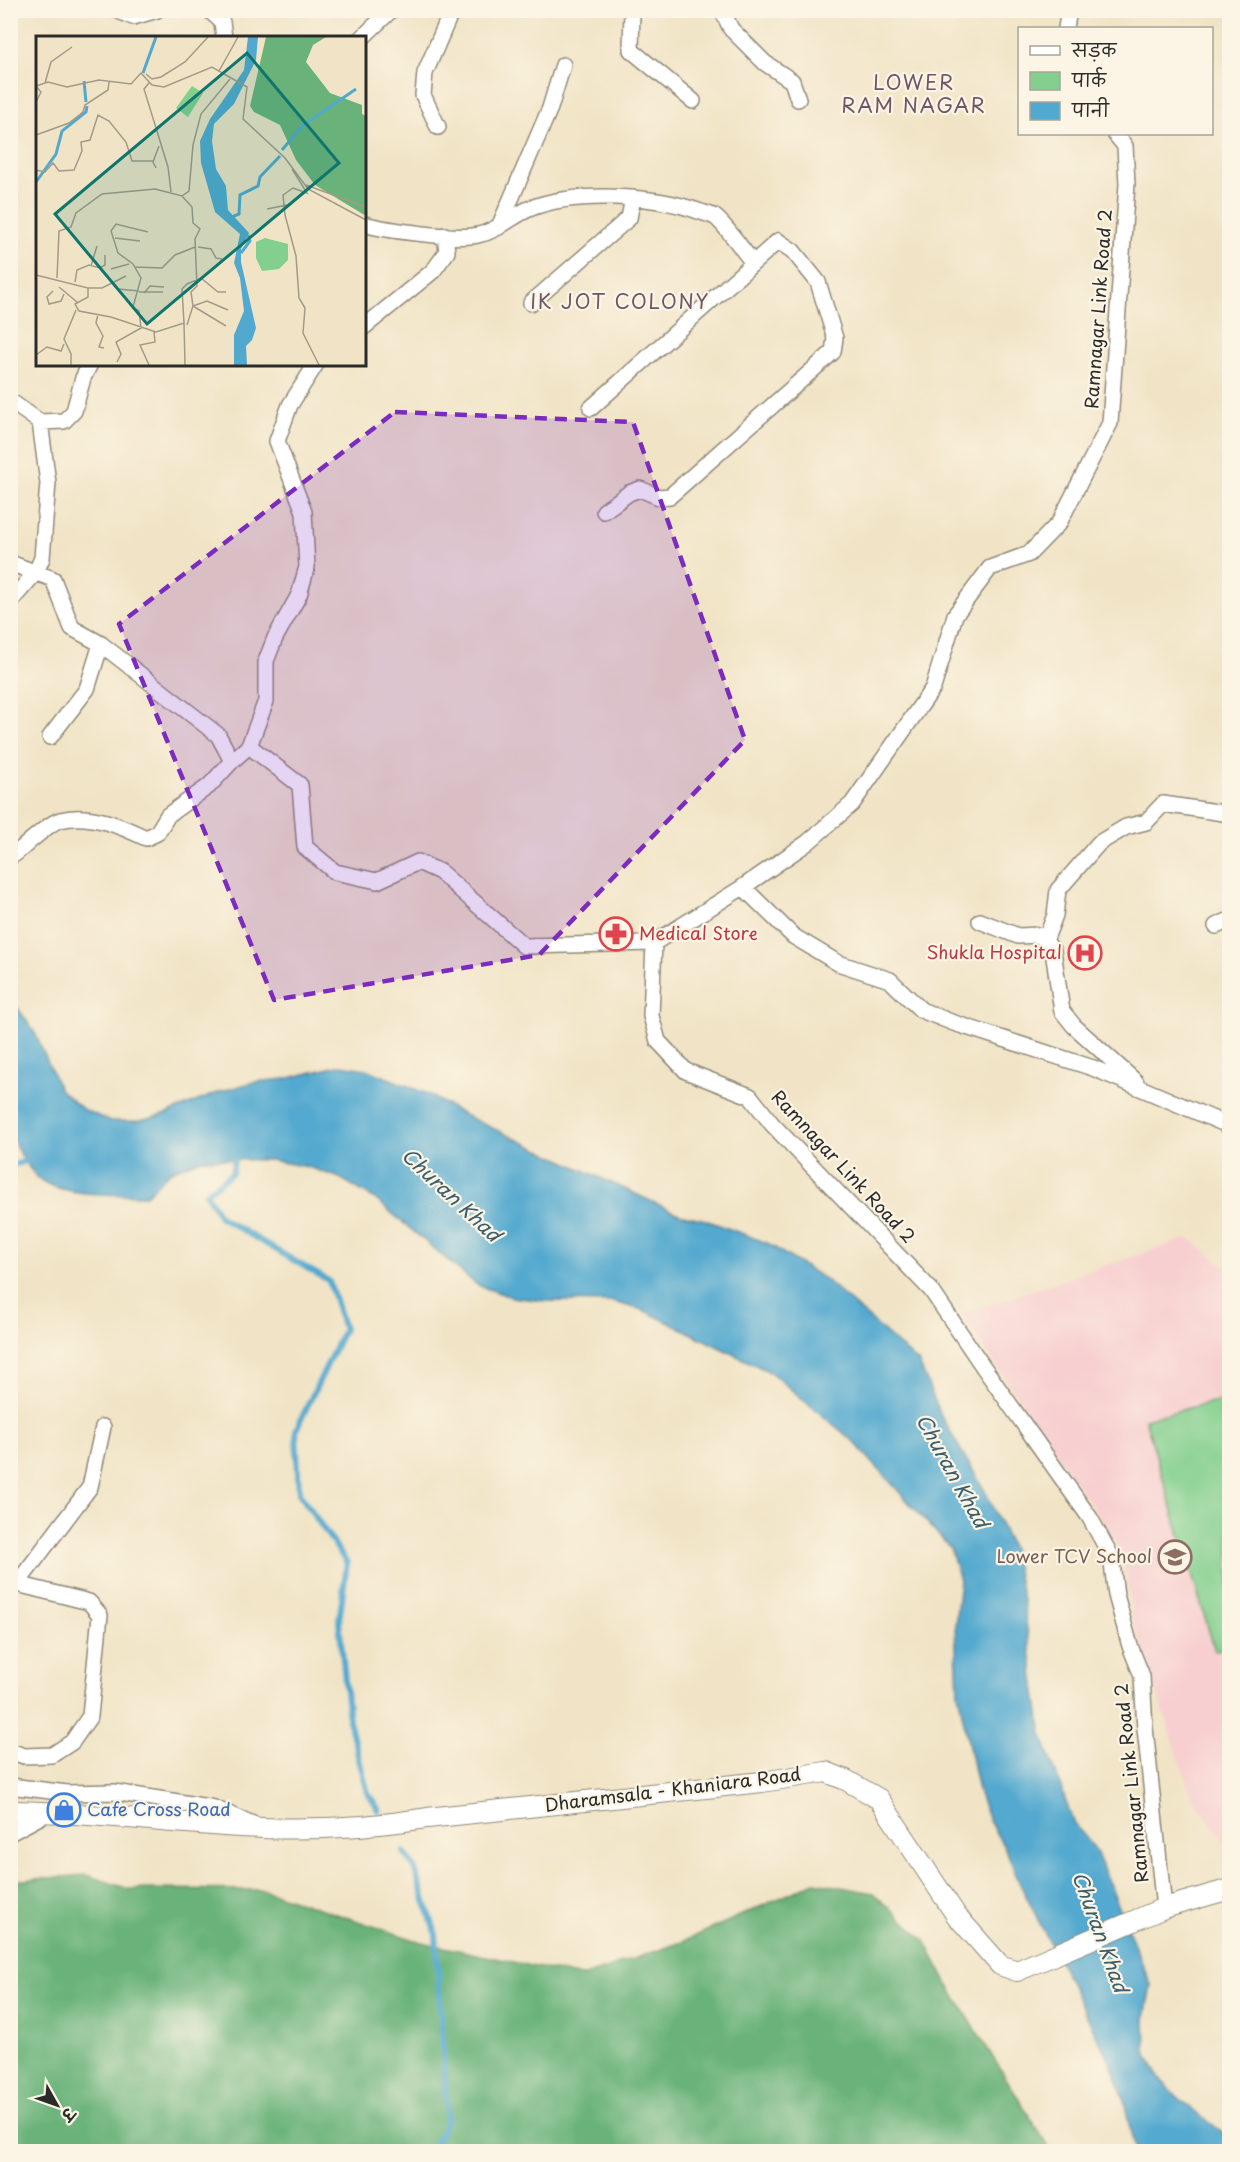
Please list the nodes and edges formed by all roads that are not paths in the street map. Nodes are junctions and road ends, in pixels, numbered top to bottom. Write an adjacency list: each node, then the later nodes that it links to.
1 (116, 10): 2 (street)
2 (157, 10)
3 (209, 10): 10 (street)
4 (391, 10): 11 (street)
5 (452, 10): 15 (street)
6 (632, 10): 14 (street)
7 (722, 10): 13 (street)
8 (1069, 10): 9 (street)
9 (1066, 27)
10 (224, 36)
11 (364, 36)
12 (563, 66): 19 (street)
13 (798, 99)
14 (693, 101)
15 (438, 127)
16 (1116, 135): 39 (street, Ramnagar Link Road 2)
17 (633, 198): 19 (street); 21 (street); 22 (street)
18 (366, 225): 20 (street)
19 (499, 227): 20 (street)
20 (445, 235): 23 (street)
21 (753, 263): 27 (street); 29 (street)
22 (531, 303)
23 (366, 325)
24 (89, 366): 28 (street)
25 (315, 366): 35 (street)
26 (10, 401): 28 (street)
27 (591, 408)
28 (40, 422): 31 (street)
29 (604, 511)
30 (10, 563): 31 (street)
31 (36, 572): 32 (street); 33 (street)
32 (10, 602)
33 (101, 644): 34 (street); 36 (street)
34 (50, 736)
35 (249, 746): 36 (street); 42 (street)
36 (232, 761): 38 (street)
37 (1230, 814): 41 (street)
38 (15, 854)
39 (743, 887): 42 (street, Ramnagar Link Road 2); 43 (street)
40 (980, 921): 41 (street)
41 (1045, 941): 43 (street)
42 (654, 943): 54 (street, Ramnagar Link Road 2)
43 (1149, 1092): 44 (street)
44 (1230, 1126)
45 (103, 1427): 46 (street)
46 (14, 1581): 47 (street)
47 (10, 1751)
48 (10, 1786): 51 (street)
49 (10, 1810): 50 (street, Dharamsala - Khaniara Road)
50 (52, 1811): 51 (street, Dharamsala - Khaniara Road); 52 (street)
51 (261, 1828): 54 (street, Dharamsala - Khaniara Road)
52 (10, 1833)
53 (1230, 1888): 54 (street, Dharamsala - Khaniara Road)
54 (1164, 1908)

